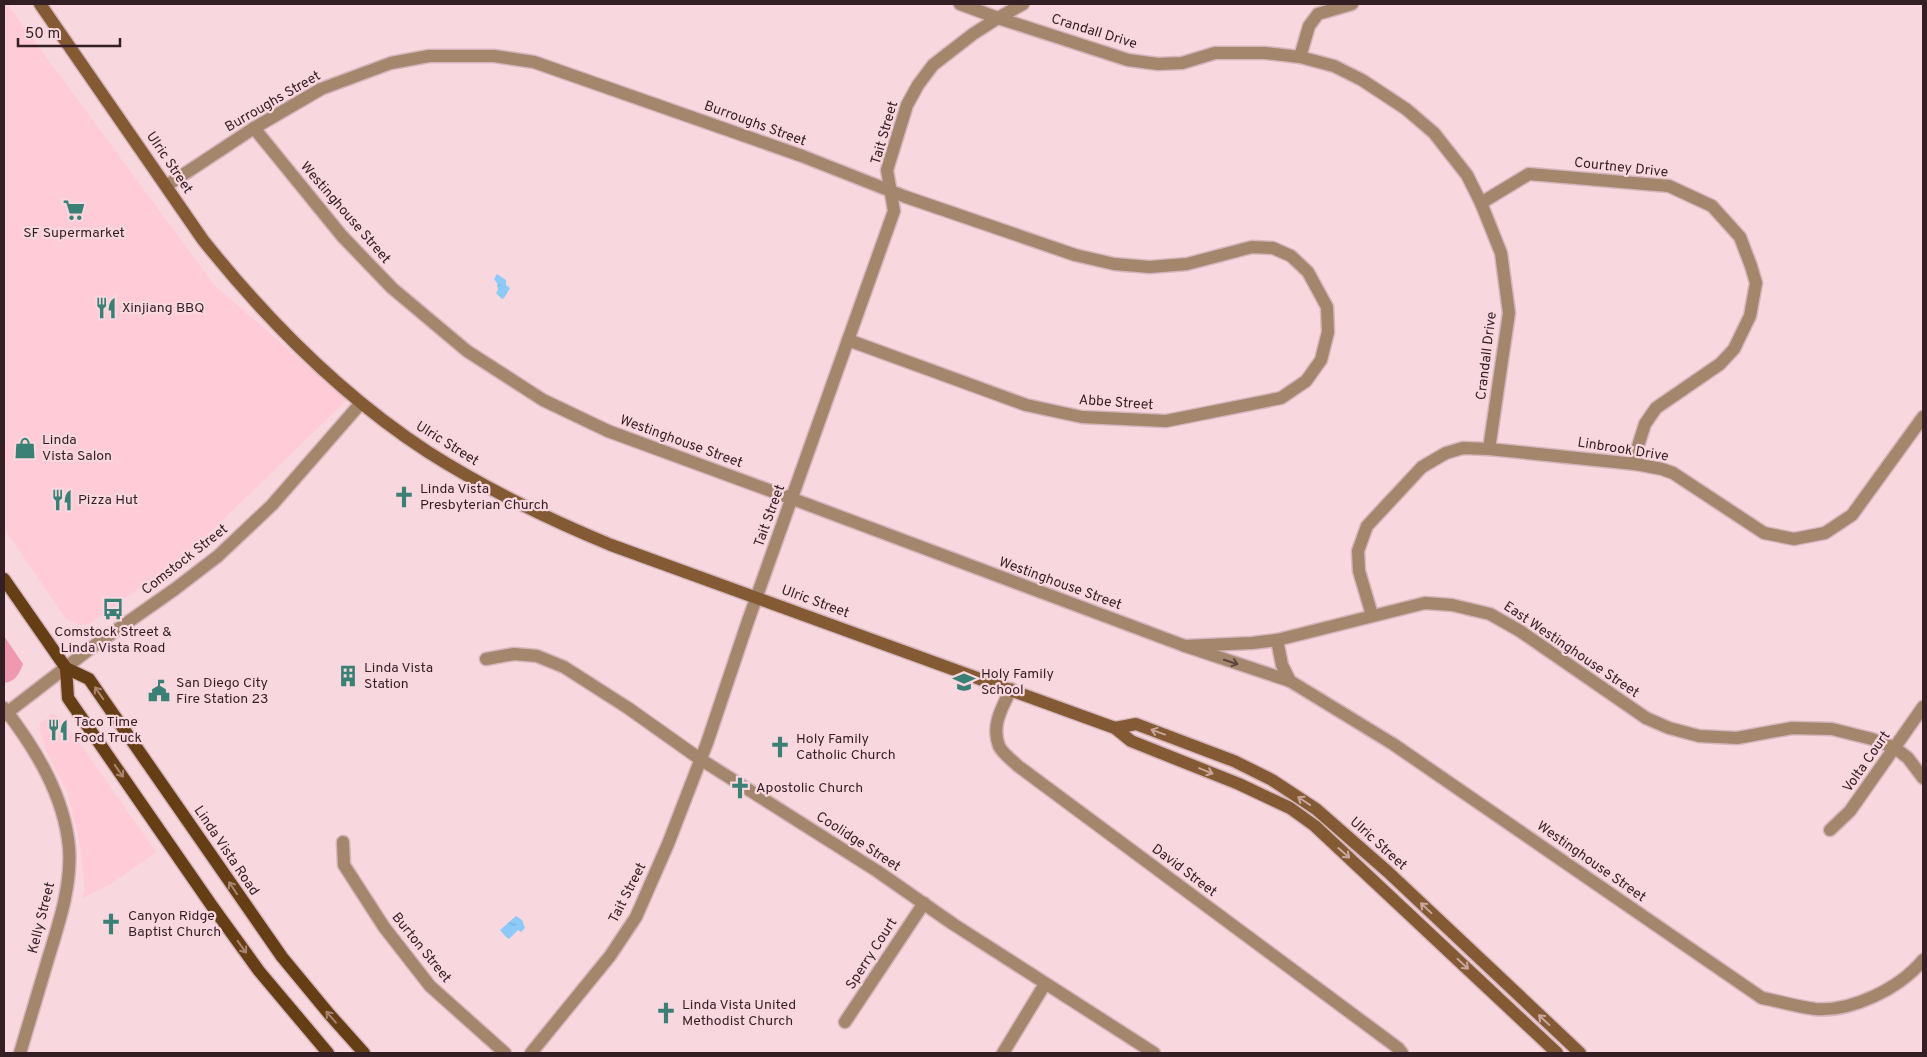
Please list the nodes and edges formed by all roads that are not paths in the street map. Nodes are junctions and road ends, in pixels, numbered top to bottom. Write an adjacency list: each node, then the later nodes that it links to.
1 (40, 4): 8 (main road, Ulric Street)
2 (960, 4): 5 (street, Crandall Drive)
3 (1023, 4): 5 (street, Tait Street)
4 (1352, 4): 6 (street)
5 (998, 18): 6 (street, Crandall Drive); 9 (street, Tait Street)
6 (1300, 57): 10 (street, Crandall Drive)
7 (254, 128): 8 (street, Burroughs Street); 9 (street, Burroughs Street); 17 (street, Westinghouse Street)
8 (166, 186): 13 (main road, Ulric Street)
9 (892, 192): 11 (street, Burroughs Street); 12 (street, Tait Street)
10 (1481, 203): 15 (street, Crandall Drive); 16 (street, Courtney Drive)
11 (1327, 307): 12 (street, Abbe Street)
12 (848, 340): 17 (street, Tait Street)
13 (361, 403): 19 (main road, Ulric Street); 24 (street, Comstock Street)
14 (1923, 417): 16 (street, Linbrook Drive)
15 (1489, 449): 16 (street, Linbrook Drive); 20 (street, Linbrook Drive)
16 (1635, 464)
17 (792, 499): 19 (street, Tait Street); 22 (street, Westinghouse Street)
18 (4, 579): 24 (main road, Linda Vista Road)
19 (756, 598): 26 (main road, Ulric Street); 31 (street, Tait Street)
20 (1372, 615): 21 (street, East Westinghouse Street); 30 (street, East Westinghouse Street)
21 (1277, 640): 22 (street, East Westinghouse Street); 25 (street)
22 (1185, 646): 25 (street, Westinghouse Street, one-way to 25)
23 (486, 659): 31 (street, Coolidge Street)
24 (66, 668): 28 (street, Comstock Street); 40 (main road, one-way to 40); 41 (main road, Linda Vista Road, one-way to 24)
25 (1290, 681): 36 (street, Westinghouse Street)
26 (1011, 689): 29 (main road, Ulric Street); 46 (street, David Street)
27 (1923, 707): 30 (street, Volta Court)
28 (5, 712): 39 (street, Kelly Street)
29 (1115, 728): 47 (main road, Ulric Street, one-way to 47); 48 (main road, Ulric Street, one-way to 29)
30 (1895, 748): 32 (street, East Westinghouse Street); 33 (street, Volta Court)
31 (700, 759): 35 (street, Coolidge Street); 43 (street, Tait Street)
32 (1923, 778)
33 (1830, 830)
34 (343, 842): 42 (street, Burton Street)
35 (924, 903): 37 (street, Coolidge Street); 38 (street, Sperry Court)
36 (1923, 960)
37 (1045, 984): 44 (street); 45 (street, Coolidge Street)
38 (845, 1022)
39 (20, 1053)
40 (328, 1053)
41 (364, 1053)
42 (505, 1053)
43 (531, 1053)
44 (1003, 1053)
45 (1154, 1053)
46 (1402, 1053)
47 (1558, 1053)
48 (1580, 1053)

